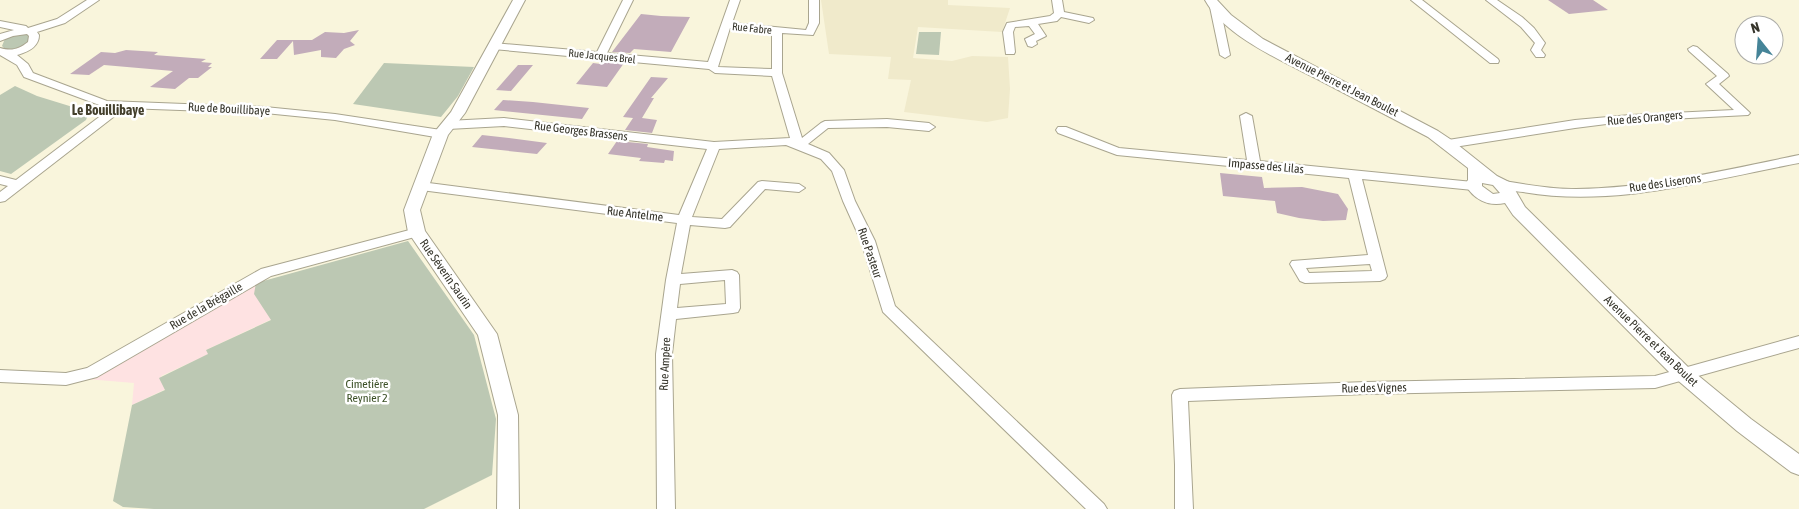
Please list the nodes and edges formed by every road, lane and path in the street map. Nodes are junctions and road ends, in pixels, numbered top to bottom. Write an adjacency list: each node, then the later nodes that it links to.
1 (94, 0): 14 (street)
2 (519, 0): 19 (street, Rue Séverin Saurin)
3 (628, 0): 23 (street)
4 (735, 0): 13 (street)
5 (814, 0): 16 (street, Rue Fabre)
6 (1057, 0): 10 (street)
7 (1416, 0): 26 (street)
8 (1491, 0): 25 (street)
9 (1213, 4): 24 (street); 36 (street, Avenue Pierre et Jean Boulet)
10 (1059, 14): 11 (street); 12 (street)
11 (1089, 20)
12 (1032, 22): 17 (street); 22 (street)
13 (726, 25): 16 (street, Rue Fabre); 27 (street)
14 (27, 30): 15 (street); 18 (street)
15 (1, 31)
16 (777, 31): 29 (street, Rue Fabre)
17 (1032, 44)
18 (29, 46): 21 (street); 28 (street)
19 (493, 46): 23 (street, Rue Jacques Brel); 35 (street, Rue Séverin Saurin)
20 (1693, 48): 36 (street, Rue des Orangers)
21 (3, 52): 28 (street, Rue de Bouillibaye)
22 (1010, 52)
23 (601, 55): 27 (street, Rue Jacques Brel)
24 (1225, 55)
25 (1540, 55)
26 (1494, 61)
27 (712, 66): 29 (street)
28 (26, 68): 30 (street, Rue de Bouillibaye)
29 (777, 73): 37 (street)
30 (122, 105): 35 (street, Rue de Bouillibaye); 43 (street)
31 (1246, 116): 40 (street)
32 (474, 125): 35 (street); 35 (street, Rue Georges Brassens); 38 (street, Rue Georges Brassens)
33 (928, 126): 37 (street)
34 (1062, 130): 40 (street, Impasse des Lilas)
35 (442, 134): 44 (street, Rue Séverin Saurin)
36 (1448, 144): 46 (street, Avenue Pierre et Jean Boulet)
37 (800, 145): 38 (street); 59 (street, Rue Pasteur)
38 (714, 146): 48 (street)
39 (1799, 159): 46 (street, Rue des Liserons)
40 (1254, 165): 41 (street, Impasse des Lilas)
41 (1354, 174): 46 (street, Impasse des Lilas); 50 (street)
42 (0, 180): 43 (street)
43 (18, 184): 47 (street)
44 (421, 186): 48 (street, Rue Antelme); 49 (street, Rue Séverin Saurin)
45 (799, 188): 48 (street, Rue Antelme)
46 (1495, 188): 54 (street, Avenue Pierre et Jean Boulet)
47 (0, 198)
48 (684, 220): 51 (street, Rue Ampère)
49 (417, 232): 55 (street, Rue de la Brégaille); 57 (street, Rue Séverin Saurin)
50 (1377, 260): 50 (street)
51 (673, 280): 52 (street, Rue Ampère); 52 (street)
52 (670, 314): 58 (street, Rue Ampère)
53 (1799, 342): 54 (street, Rue des Vignes)
54 (1682, 373): 56 (street, Avenue Pierre et Jean Boulet); 60 (street, Rue des Vignes)
55 (0, 376)
56 (1797, 464)
57 (508, 509)
58 (666, 509)
59 (1098, 509)
60 (1184, 509)

